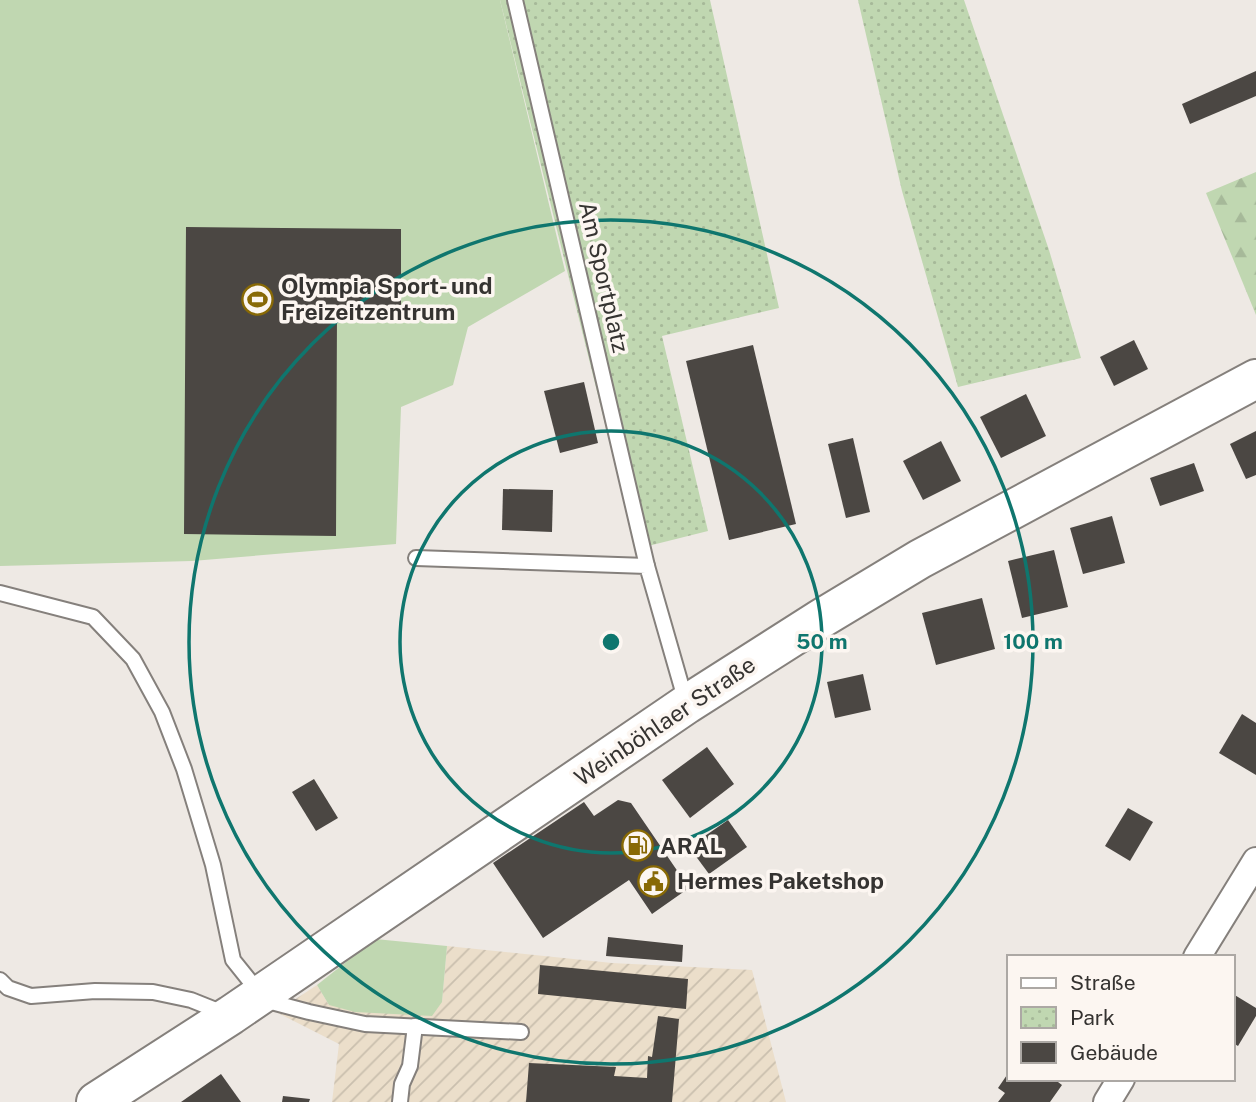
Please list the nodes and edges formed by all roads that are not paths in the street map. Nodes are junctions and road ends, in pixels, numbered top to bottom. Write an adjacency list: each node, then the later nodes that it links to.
1 (515, 0): 4 (lane, Am Sportplatz)
2 (1256, 379): 6 (main road, Weinböhlaer Straße)
3 (416, 558): 4 (lane)
4 (647, 566): 6 (lane, Am Sportplatz)
5 (0, 593): 10 (lane)
6 (687, 704): 10 (main road, Weinböhlaer Straße)
7 (1256, 861): 8 (street)
8 (1198, 955)
9 (0, 980): 10 (lane)
10 (246, 1005): 11 (lane); 14 (main road, Weinböhlaer Straße)
11 (415, 1026): 12 (lane); 15 (lane)
12 (521, 1032)
13 (1120, 1081): 16 (street)
14 (96, 1102)
15 (400, 1102)
16 (1107, 1102)

